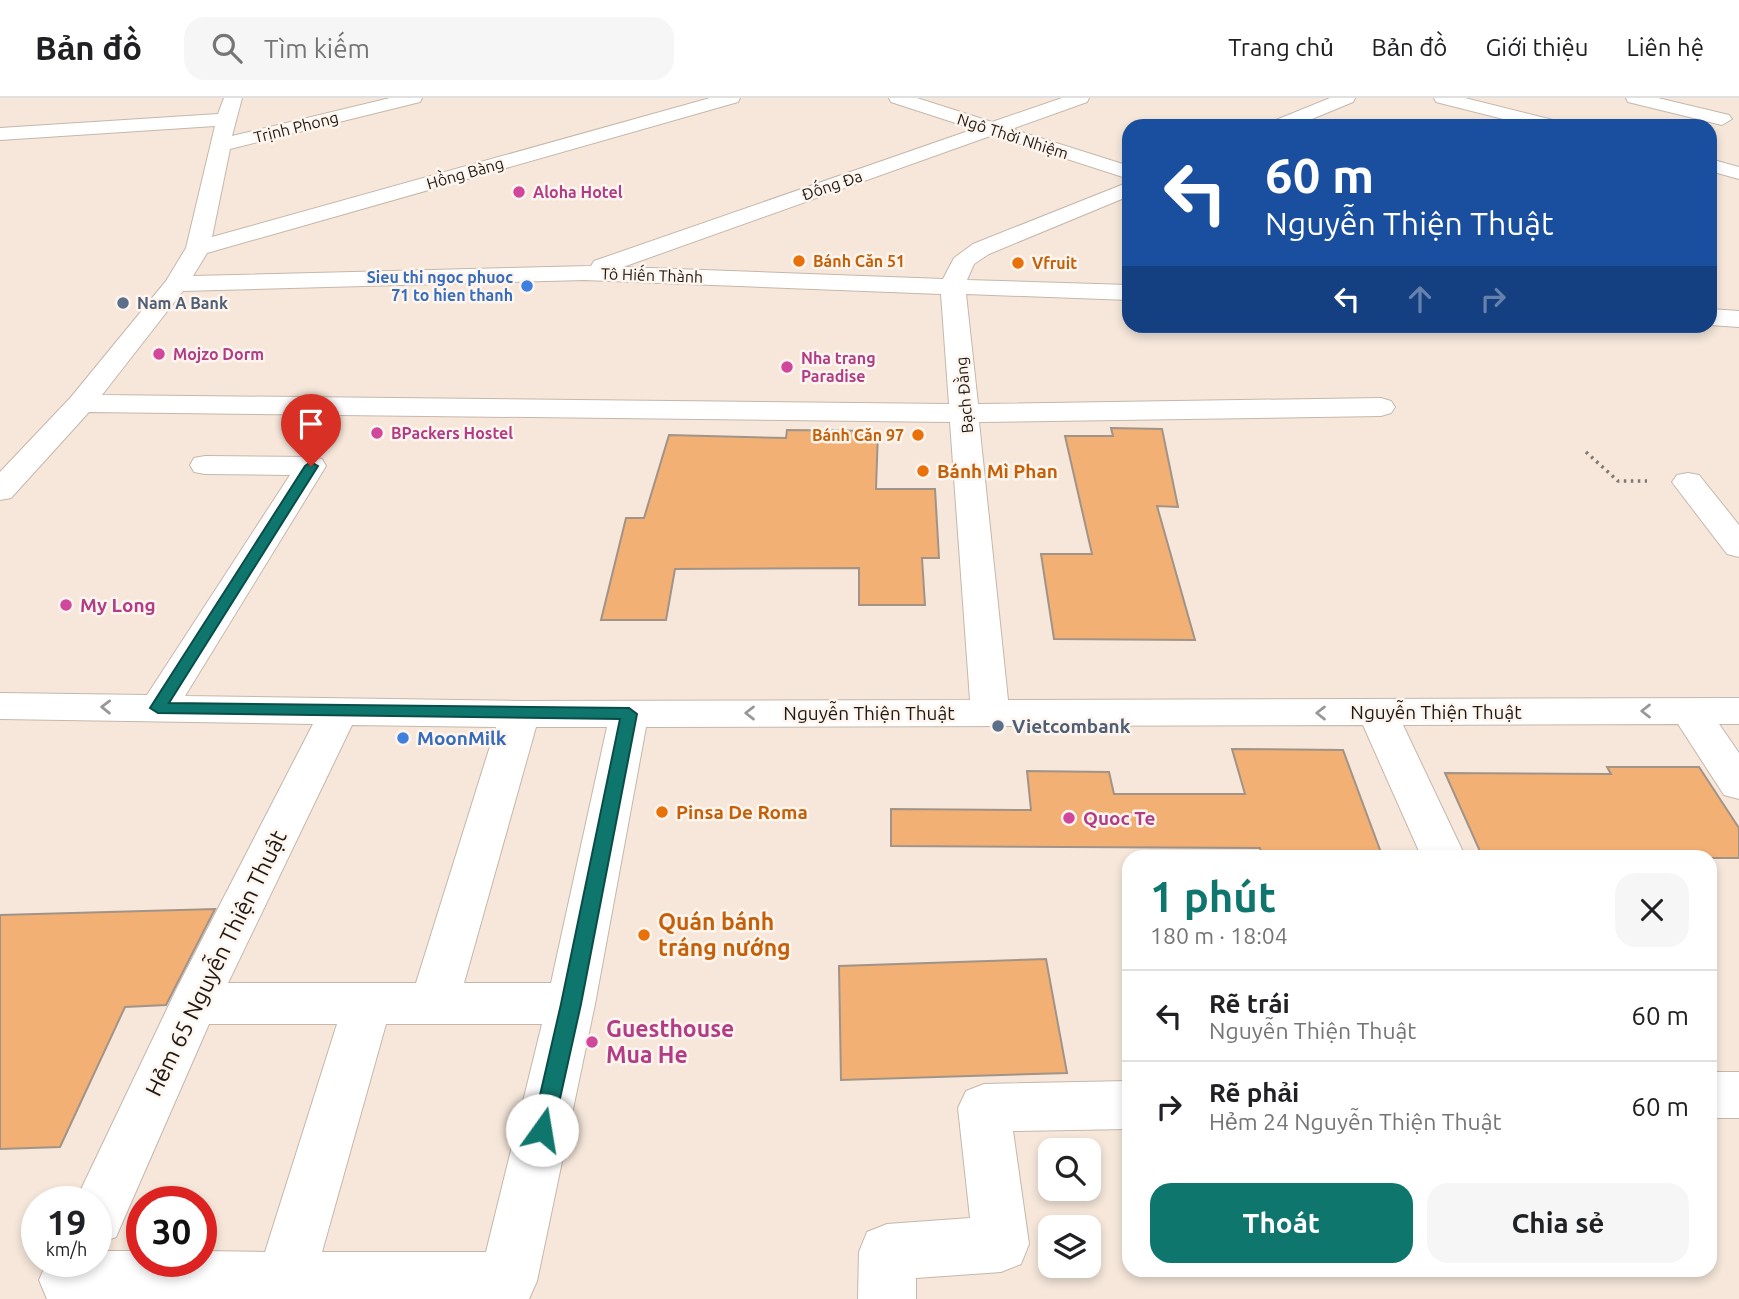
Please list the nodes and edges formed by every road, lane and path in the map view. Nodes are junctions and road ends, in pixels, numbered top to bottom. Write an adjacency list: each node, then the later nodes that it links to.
1 (413, 98): 14 (street, Trịnh Phong)
2 (731, 98): 19 (street, Hồng Bàng)
3 (898, 98): 12 (street, Ngô Thời Nhiệm)
4 (1080, 98): 12 (street, Đống Đa)
5 (1346, 98): 10 (street)
6 (1443, 98): 11 (street)
7 (1635, 98): 9 (street)
8 (230, 108): 13 (street); 14 (street)
9 (1724, 118)
10 (1295, 119)
11 (1526, 119)
12 (992, 129): 16 (street, Ngô Thời Nhiệm); 20 (street, Đống Đa)
13 (1, 136)
14 (220, 145): 19 (street)
15 (1717, 168): 17 (street)
16 (1122, 171)
17 (1739, 173)
18 (1122, 191): 22 (street)
19 (198, 248): 21 (street)
20 (584, 273): 21 (street, Tô Hiến Thành); 22 (street, Tô Hiến Thành)
21 (176, 284): 26 (street)
22 (953, 286): 23 (street, Tô Hiến Thành); 28 (street, Bạch Đằng)
23 (1122, 293)
24 (1717, 317): 25 (street)
25 (1739, 319)
26 (81, 403): 28 (street); 31 (street)
27 (1381, 407): 28 (street)
28 (966, 413): 39 (street, Bạch Đằng)
29 (205, 465): 34 (street)
30 (1688, 482): 32 (street)
31 (0, 491)
32 (1739, 547)
33 (0, 706): 34 (street, Nguyễn Thiện Thuật, one-way to 33)
34 (158, 708): 35 (street, Nguyễn Thiện Thuật)
35 (340, 709): 40 (street, Nguyễn Thiện Thuật); 44 (street, Hẻm 65 Nguyễn Thiện Thuật)
36 (1689, 711): 37 (street, Nguyễn Thiện Thuật); 38 (street, Nguyễn Thiện Thuật, one-way to 38); 42 (street)
37 (1739, 711)
38 (1377, 712): 39 (street, Nguyễn Thiện Thuật, one-way to 39); 43 (street)
39 (990, 713): 41 (street, Nguyễn Thiện Thuật, one-way to 41)
40 (520, 714): 41 (street, Nguyễn Thiện Thuật); 46 (street)
41 (629, 714): 47 (street)
42 (1739, 784)
43 (1440, 850)
44 (194, 1003): 45 (street); 51 (street, Hẻm 65 Nguyễn Thiện Thuật)
45 (368, 1003): 46 (street); 53 (street)
46 (434, 1003): 47 (street)
47 (571, 1004): 54 (street)
48 (1717, 1095): 49 (street)
49 (1739, 1095)
50 (1122, 1105): 55 (street)
51 (111, 1186)
52 (112, 1273): 53 (street)
53 (285, 1281): 54 (street)
54 (495, 1290)
55 (887, 1299)

